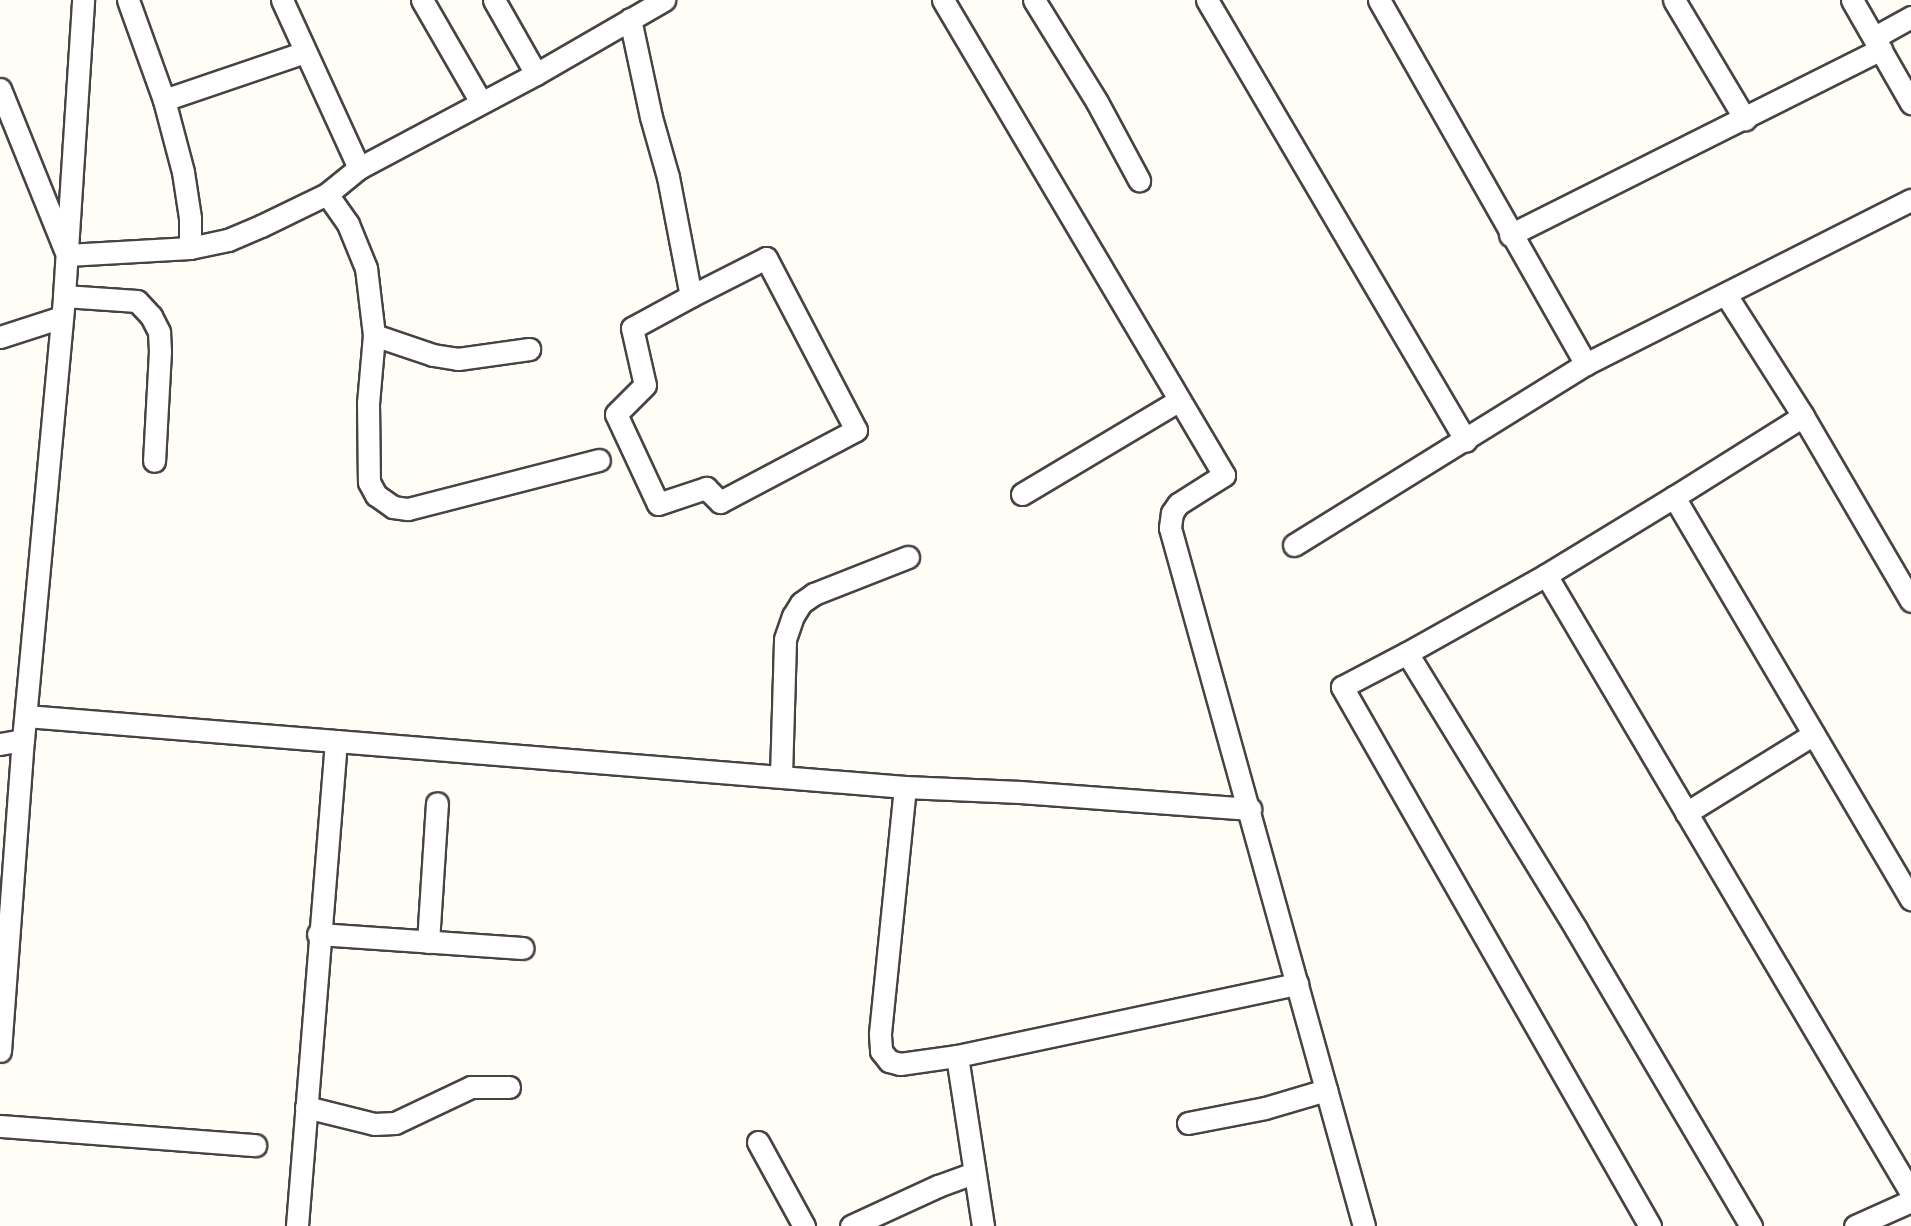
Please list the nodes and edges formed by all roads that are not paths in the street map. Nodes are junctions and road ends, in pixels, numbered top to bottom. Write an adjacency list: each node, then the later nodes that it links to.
1 (83, 0): 29 (street)
2 (128, 0): 19 (street)
3 (282, 0): 16 (street)
4 (422, 0): 20 (street)
5 (494, 0): 17 (street)
6 (943, 0): 37 (street)
7 (1034, 0): 24 (street)
8 (1207, 0): 39 (street)
9 (1379, 0): 27 (street)
10 (1674, 0): 22 (street)
11 (1852, 0): 15 (street)
12 (652, 3): 14 (street)
13 (1911, 17): 15 (street)
14 (630, 19): 17 (street); 31 (street)
15 (1878, 43): 21 (street); 22 (street)
16 (304, 52): 19 (street); 23 (street)
17 (536, 74): 20 (street)
18 (0, 89): 29 (street)
19 (164, 100): 28 (street)
20 (481, 102): 23 (street)
21 (1911, 103)
22 (1745, 118): 27 (street)
23 (359, 168): 25 (street)
24 (1139, 180)
25 (327, 194): 28 (street); 33 (street)
26 (1911, 200): 30 (street)
27 (1510, 235): 36 (street)
28 (190, 248): 29 (street)
29 (67, 255): 32 (street)
30 (1726, 295): 36 (street); 38 (street)
31 (691, 296): 31 (street)
32 (63, 306): 34 (street); 41 (street); 49 (street)
33 (374, 335): 35 (street); 40 (street)
34 (0, 337)
35 (529, 349)
36 (1586, 364): 39 (street)
37 (1178, 401): 42 (street); 57 (street)
38 (1803, 416): 43 (street); 47 (street)
39 (1466, 441): 44 (street)
40 (599, 460)
41 (154, 461)
42 (1022, 494)
43 (1674, 497): 46 (street); 50 (street)
44 (1294, 545)
45 (908, 557): 54 (street)
46 (1546, 575): 48 (street); 58 (street)
47 (1911, 601)
48 (1407, 653): 81 (street); 82 (street)
49 (26, 716): 51 (street); 52 (street)
50 (1814, 734): 58 (street); 59 (street)
51 (23, 740): 53 (street); 64 (street)
52 (336, 741): 54 (street); 60 (street)
53 (0, 744)
54 (781, 776): 55 (street)
55 (905, 787): 57 (street); 65 (street)
56 (437, 803): 61 (street)
57 (1250, 809): 63 (street)
58 (1686, 813): 74 (street)
59 (1911, 899)
60 (318, 934): 61 (street); 68 (street)
61 (428, 942): 62 (street)
62 (523, 948)
63 (1297, 984): 65 (street); 67 (street)
64 (0, 1051)
65 (957, 1056): 73 (street)
66 (509, 1087): 68 (street)
67 (1326, 1090): 69 (street); 80 (street)
68 (306, 1107): 76 (street)
69 (1188, 1122)
70 (0, 1126): 72 (street)
71 (758, 1142): 77 (street)
72 (255, 1145)
73 (974, 1173): 78 (street); 79 (street)
74 (1911, 1193)
75 (1911, 1201): 83 (street)
76 (297, 1226)
77 (804, 1226)
78 (851, 1226)
79 (983, 1226)
80 (1364, 1226)
81 (1650, 1226)
82 (1751, 1226)
83 (1855, 1226)

